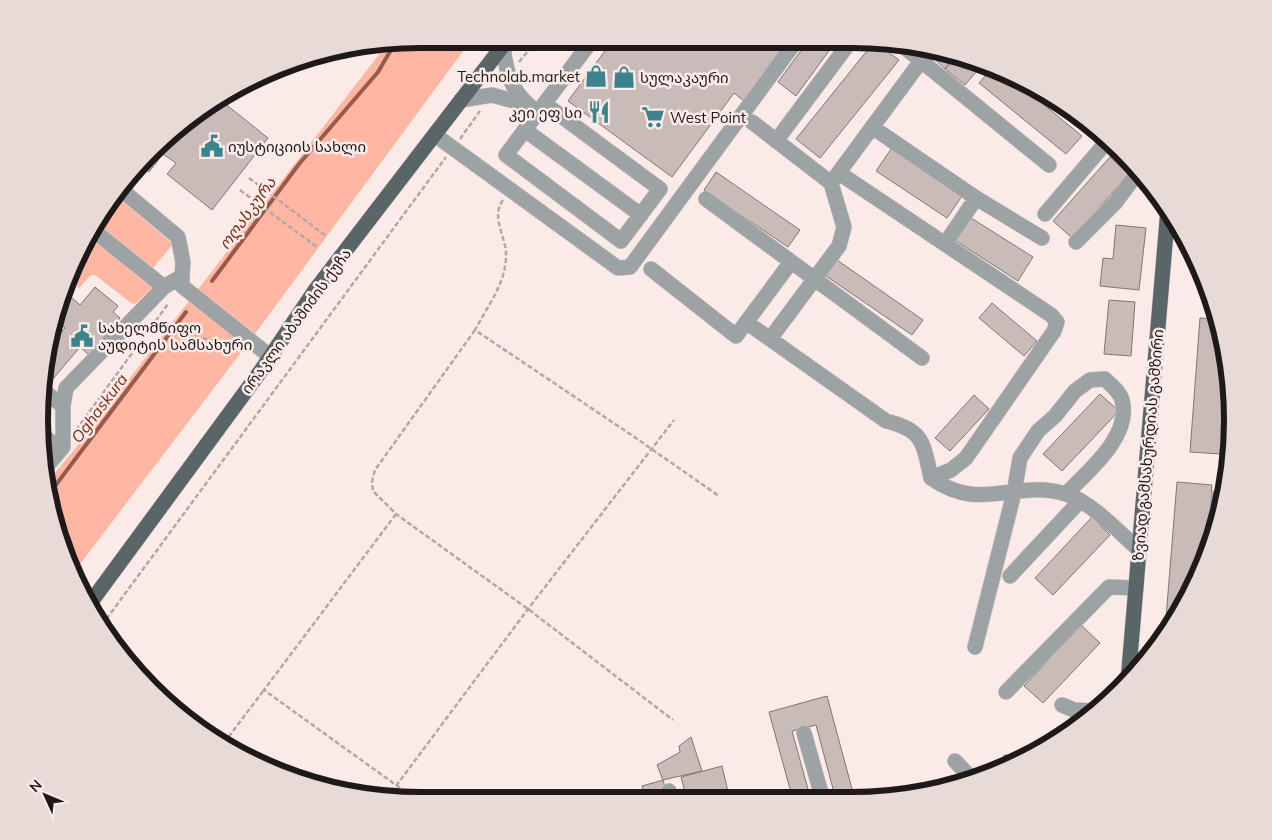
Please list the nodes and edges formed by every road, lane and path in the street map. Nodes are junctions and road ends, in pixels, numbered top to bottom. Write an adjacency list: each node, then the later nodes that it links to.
1 (502, 48): 11 (main road, ირაკლი აბაშიძის ქუჩა)
2 (506, 48): 9 (lane)
3 (530, 48): 9 (path)
4 (585, 48): 12 (lane)
5 (791, 48): 25 (lane)
6 (845, 48): 17 (lane)
7 (911, 53): 8 (lane)
8 (921, 61): 14 (lane); 20 (lane)
9 (507, 75): 12 (lane)
10 (492, 95): 11 (lane); 12 (lane); 19 (path)
11 (462, 100): 16 (main road, ირაკლი აბაშიძის ქუჩა)
12 (537, 107): 15 (lane); 30 (lane)
13 (752, 122): 17 (lane)
14 (872, 127): 23 (lane); 27 (lane)
15 (526, 130): 30 (lane); 30 (lane)
16 (435, 134): 19 (lane); 48 (main road, ირაკლი აბაშიძის ქუჩა)
17 (776, 140): 23 (lane)
18 (1103, 145): 29 (lane)
19 (453, 148): 25 (lane); 68 (path)
20 (1050, 165)
21 (1135, 177): 35 (lane)
22 (249, 178): 33 (path)
23 (835, 178): 36 (lane); 40 (lane)
24 (240, 190): 37 (path)
25 (511, 190): 45 (path)
26 (124, 192): 41 (lane)
27 (976, 198): 34 (lane); 36 (lane)
28 (706, 199): 38 (lane)
29 (1045, 214)
30 (641, 215)
31 (1167, 221): 63 (main road, ზვიად გამსახურდიას გამზირი)
32 (97, 233): 42 (lane)
33 (326, 236)
34 (1042, 238)
35 (1076, 242)
36 (945, 244): 57 (lane)
37 (317, 248)
38 (791, 262): 40 (lane); 43 (lane)
39 (651, 269): 43 (lane)
40 (814, 279): 46 (lane); 49 (lane)
41 (182, 281): 42 (lane); 44 (path); 48 (lane)
42 (164, 287): 51 (lane)
43 (746, 322): 46 (lane)
44 (152, 324): 47 (path); 54 (path)
45 (475, 330): 55 (path); 62 (path)
46 (770, 339): 57 (lane)
47 (228, 345)
48 (271, 357): 66 (main road, ირაკლი აბაშიძის ქუჩა)
49 (922, 358)
50 (48, 394): 51 (lane)
51 (63, 406): 54 (lane)
52 (674, 420): 55 (path)
53 (48, 439): 54 (lane)
54 (62, 449): 56 (lane)
55 (652, 449): 60 (path); 67 (path)
56 (50, 462)
57 (932, 478): 58 (lane)
58 (1014, 493): 59 (lane); 59 (lane); 69 (lane)
59 (1066, 494): 61 (lane)
60 (718, 496)
61 (1080, 501): 63 (lane); 64 (lane)
62 (396, 514): 67 (path); 71 (path)
63 (1139, 550): 65 (main road, ზვიად გამსახურდიას გამზირი)
64 (1010, 576)
65 (1136, 588): 70 (main road, ზვიად გამსახურდიას გამზირი); 72 (lane)
66 (93, 599)
67 (528, 609): 75 (path); 80 (path)
68 (106, 620)
69 (976, 647)
70 (1129, 669)
71 (264, 690): 77 (path); 80 (path)
72 (1006, 692)
73 (1062, 705): 74 (lane)
74 (1086, 711)
75 (673, 720)
76 (804, 733): 83 (lane)
77 (227, 739)
78 (954, 761): 79 (lane)
79 (967, 774)
80 (397, 786): 81 (path); 82 (path)
81 (393, 792)
82 (406, 792)
83 (821, 792)

